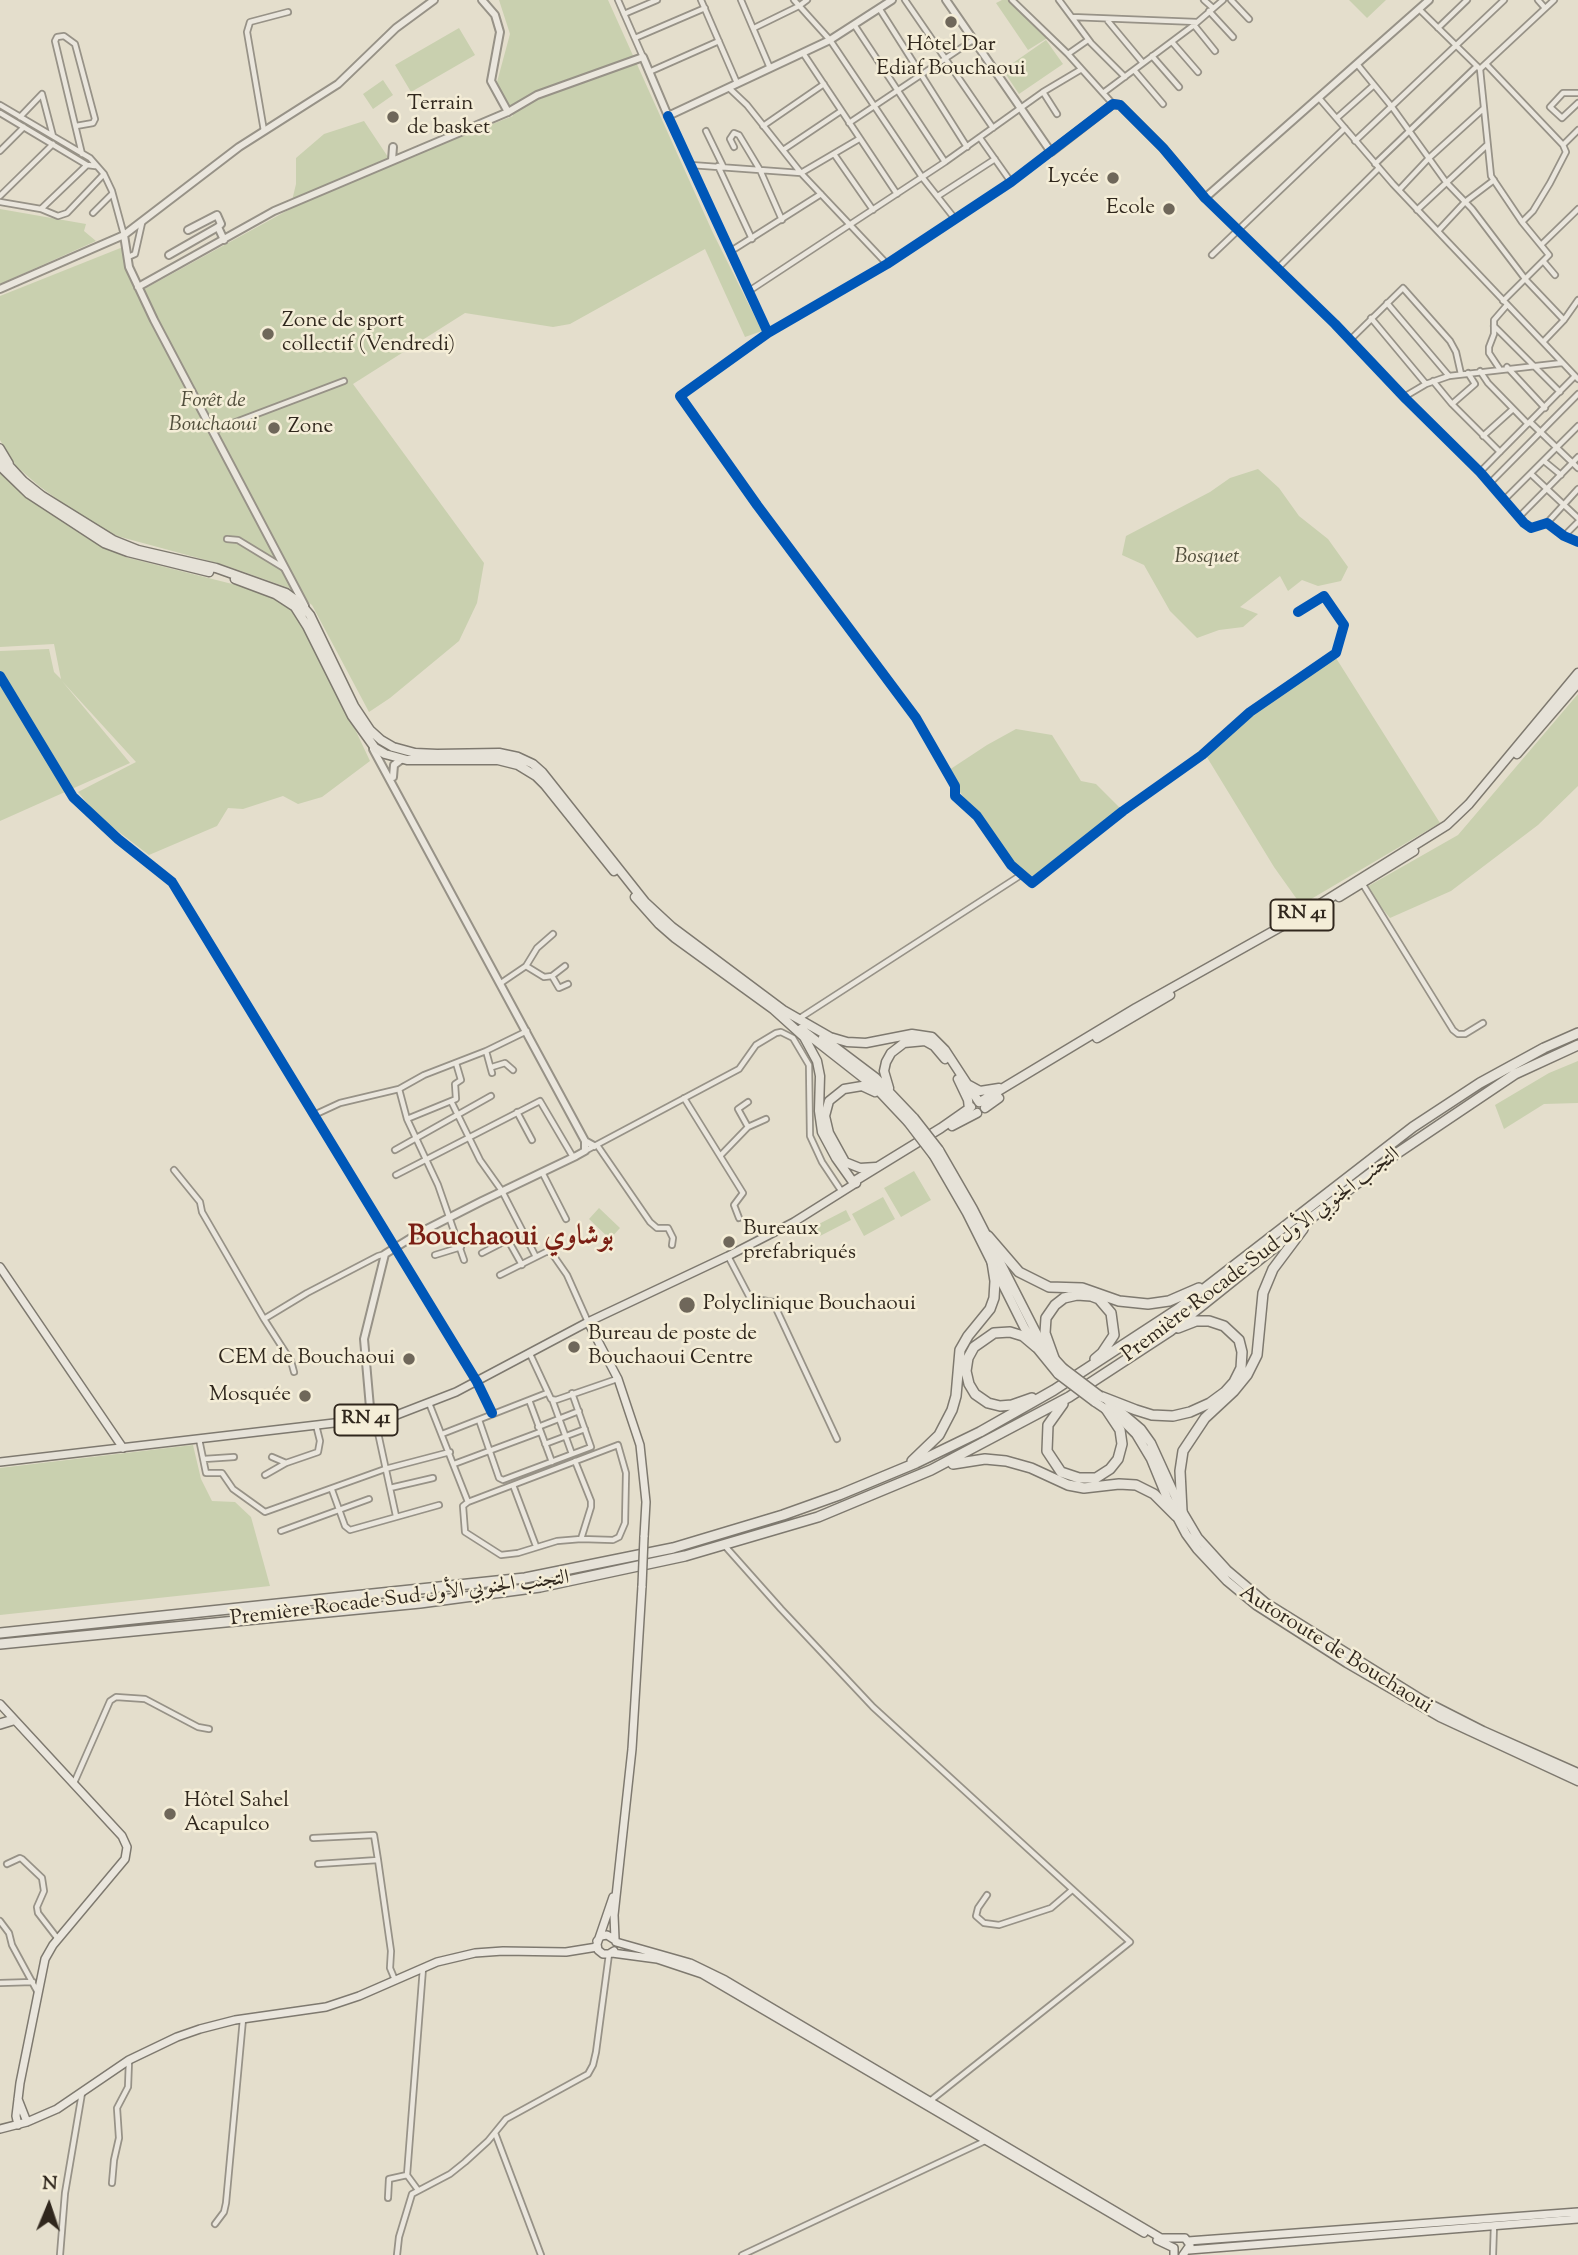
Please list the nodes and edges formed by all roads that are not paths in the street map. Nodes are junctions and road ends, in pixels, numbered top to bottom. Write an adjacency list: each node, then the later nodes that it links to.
1 (434, 0): 94 (street)
2 (482, 0): 81 (street)
3 (618, 0): 29 (street)
4 (657, 0): 29 (street)
5 (701, 0): 24 (street)
6 (741, 0): 35 (street)
7 (794, 0): 23 (street)
8 (807, 0): 23 (street)
9 (892, 0): 22 (street)
10 (905, 0): 50 (street)
11 (946, 0): 39 (street)
12 (1012, 0): 47 (street)
13 (1059, 0): 30 (street)
14 (1204, 0): 27 (street)
15 (1223, 0): 27 (street)
16 (1231, 0): 31 (street)
17 (1429, 0): 26 (street)
18 (1467, 0): 36 (street)
19 (1504, 0): 44 (street)
20 (1538, 0): 25 (street)
21 (1554, 0): 25 (street)
22 (880, 4): 34 (street); 60 (street)
23 (799, 6): 35 (street); 41 (street)
24 (705, 8): 38 (street); 40 (street)
25 (1545, 8): 53 (street)
26 (1419, 9): 36 (street); 52 (street)
27 (1211, 10): 33 (street); 37 (street)
28 (288, 12): 94 (street)
29 (624, 15): 38 (street)
30 (1072, 17): 32 (street); 42 (street)
31 (1249, 19)
32 (1107, 20): 33 (street); 51 (street)
33 (1196, 24): 43 (street); 45 (street)
34 (855, 26): 41 (street); 67 (street)
35 (754, 28): 54 (street)
36 (1438, 28): 44 (street)
37 (1233, 37)
38 (635, 38): 49 (street)
39 (974, 39): 50 (street); 77 (street)
40 (719, 40): 58 (street); 62 (street)
41 (831, 40): 46 (street); 76 (street)
42 (1088, 40): 47 (street); 61 (street)
43 (1172, 42): 48 (street); 59 (street)
44 (1455, 44): 55 (street); 78 (street)
45 (1214, 51)
46 (803, 53): 54 (street); 63 (street)
47 (1068, 54): 56 (street)
48 (1152, 56): 51 (street); 65 (street)
49 (643, 57): 58 (street); 81 (street)
50 (945, 59): 60 (street); 91 (street)
51 (1143, 63): 57 (street)
52 (1357, 64): 64 (street); 71 (street)
53 (1486, 64): 55 (street); 103 (street)
54 (771, 68): 62 (street)
55 (1478, 68): 79 (street); 96 (street)
56 (1080, 70): 68 (street); 69 (street)
57 (1134, 70): 61 (street); 74 (street)
58 (649, 72): 84 (street)
59 (1198, 72)
60 (922, 75): 67 (street); 106 (street)
61 (1125, 77): 69 (street)
62 (737, 83): 66 (street)
63 (824, 84): 80 (street); 89 (street)
64 (1374, 85): 78 (street); 86 (street)
65 (1179, 87)
66 (728, 88): 84 (street); 89 (street)
67 (898, 90): 76 (street); 115 (street)
68 (1043, 92): 77 (street); 83 (street)
69 (1103, 93): 73 (street)
70 (1578, 93): 72 (street)
71 (1318, 97): 86 (street); 134 (street)
72 (1578, 103)
73 (1113, 104): 109 (street); 134 (street)
74 (1163, 104)
75 (0, 105): 85 (street)
76 (875, 107): 87 (street); 124 (street)
77 (1021, 107): 91 (street); 109 (street)
78 (1392, 107): 96 (street); 100 (street)
79 (1483, 109): 102 (street); 112 (street)
80 (841, 111): 87 (street); 107 (street)
81 (508, 112): 114 (street)
82 (0, 113): 90 (street)
83 (1057, 114)
84 (668, 116): 117 (street)
85 (20, 117): 97 (street); 97 (street)
86 (1338, 117): 92 (street)
87 (849, 123): 99 (street)
88 (76, 126): 88 (street); 110 (street)
89 (764, 126): 107 (street)
90 (24, 127): 101 (street); 108 (street)
91 (993, 128): 98 (street)
92 (1345, 128): 100 (street); 148 (street)
93 (1578, 130): 103 (street)
94 (264, 131): 145 (street)
95 (706, 131): 119 (street)
96 (1410, 131): 112 (street); 120 (street)
97 (54, 136): 110 (street)
98 (980, 138): 106 (street); 113 (street)
99 (859, 139): 111 (street); 131 (street)
100 (1355, 141): 120 (street)
101 (53, 144): 116 (street); 132 (street)
102 (1487, 145): 125 (street); 127 (street)
103 (1563, 145): 144 (street)
104 (393, 147): 114 (street)
105 (734, 147): 121 (street)
106 (967, 147): 115 (street)
107 (783, 150): 122 (street)
108 (0, 151)
109 (1051, 152): 126 (street)
110 (82, 154): 118 (street)
111 (834, 154): 122 (street); 139 (street)
112 (1429, 158): 127 (street); 128 (street)
113 (995, 159): 126 (street); 133 (street)
114 (391, 160): 153 (street)
115 (945, 162): 124 (street)
116 (87, 165): 118 (street); 137 (street)
117 (691, 165): 119 (street); 155 (street)
118 (96, 166): 123 (street)
119 (720, 166): 121 (street); 152 (street)
120 (1377, 166): 128 (street); 161 (street)
121 (760, 170): 122 (street); 143 (street)
122 (802, 173): 130 (street)
123 (104, 174): 129 (street); 137 (street)
124 (922, 177): 131 (street); 133 (street)
125 (1494, 180): 136 (street); 144 (street)
126 (1011, 182): 142 (street)
127 (1446, 182): 136 (street); 140 (street)
128 (1399, 190): 140 (street)
129 (113, 193): 141 (street); 151 (street)
130 (821, 194): 143 (street); 146 (street)
131 (897, 194): 139 (street)
132 (0, 196)
133 (938, 196): 142 (street)
134 (1205, 198): 148 (street)
135 (0, 202): 137 (street)
136 (1465, 202): 150 (street); 163 (street)
137 (41, 209)
138 (1578, 209): 154 (street)
139 (873, 210): 146 (street)
140 (1418, 210): 150 (street)
141 (93, 214)
142 (955, 219): 160 (street)
143 (782, 220): 152 (street)
144 (1522, 222): 154 (street)
145 (142, 223): 151 (street); 158 (street)
146 (850, 225): 160 (street); 166 (street)
147 (218, 227): 149 (street); 153 (street); 157 (street)
148 (1238, 229): 156 (street); 161 (street)
149 (188, 230)
150 (1438, 231): 169 (street)
151 (124, 235): 158 (street); 165 (street)
152 (752, 239): 155 (street)
153 (224, 240): 164 (street)
154 (1541, 245): 159 (street)
155 (731, 251): 166 (street)
156 (1212, 255)
157 (169, 256)
158 (128, 257): 164 (street)
159 (1544, 262): 162 (street); 163 (street)
160 (887, 264): 173 (street)
161 (1277, 269): 174 (street)
162 (1555, 275)
163 (1526, 280): 169 (street); 171 (street)
164 (138, 287): 196 (street)
165 (0, 289)
166 (749, 291): 173 (street)
167 (1578, 300): 171 (street)
168 (1387, 303): 170 (street); 181 (street); 183 (street)
169 (1505, 303): 172 (street); 175 (street)
170 (1371, 318): 174 (street); 187 (street)
171 (1564, 320): 175 (street)
172 (1494, 326): 177 (street); 178 (street)
173 (768, 333): 232 (street)
174 (1350, 340): 190 (street)
175 (1543, 342): 176 (street)
176 (1562, 363): 177 (street); 184 (street)
177 (1534, 365): 179 (street); 188 (street)
178 (1499, 368): 179 (street); 180 (street)
179 (1507, 368): 192 (street)
180 (1480, 371): 182 (street); 193 (street)
181 (1461, 373): 182 (street); 183 (street)
182 (1468, 373): 191 (street)
183 (1449, 376): 186 (street)
184 (1576, 377): 188 (street)
185 (344, 381): 196 (street)
186 (1433, 381): 187 (street); 191 (street)
187 (1426, 384): 190 (street)
188 (1560, 392): 192 (street)
189 (1578, 394): 197 (street)
190 (1404, 397): 208 (street)
191 (1452, 404): 198 (street)
192 (1545, 408): 194 (street)
193 (1513, 409): 194 (street); 198 (street)
194 (1529, 423): 197 (street); 201 (street)
195 (1578, 426): 200 (street)
196 (212, 431): 223 (street)
197 (1541, 432): 200 (street); 212 (street)
198 (1483, 436): 201 (street)
199 (0, 448): 210 (main road)
200 (1557, 448): 204 (street); 205 (street)
201 (1500, 452): 208 (street)
202 (0, 456): 210 (highway)
203 (1578, 457): 205 (street)
204 (1544, 461): 209 (street); 211 (street)
205 (1573, 463): 207 (street); 211 (street)
206 (0, 466): 229 (highway)
207 (1578, 468)
208 (1480, 472): 212 (street)
209 (1531, 474): 213 (street); 215 (street)
210 (18, 475): 225 (highway)
211 (1561, 475): 213 (street)
212 (1490, 484): 215 (street)
213 (1547, 489): 216 (street); 217 (street)
214 (1578, 489): 216 (street)
215 (1504, 500): 217 (street)
216 (1564, 505): 218 (street); 219 (street)
217 (1519, 517): 219 (street)
218 (1578, 520): 220 (street)
219 (1547, 523): 220 (street)
220 (1564, 536): 222 (street)
221 (227, 539): 223 (street)
222 (1578, 542)
223 (285, 568): 225 (street)
224 (1297, 612): 232 (street)
225 (310, 615): 241 (highway)
226 (1578, 673): 251 (highway, RN 41)
227 (0, 676): 261 (street)
228 (1578, 683): 233 (highway, RN 41)
229 (369, 742): 230 (highway); 231 (street)
230 (402, 759): 231 (street); 240 (highway)
231 (397, 789): 238 (street)
232 (1021, 875): 242 (street)
233 (1362, 883): 243 (street); 258 (highway, RN 41)
234 (554, 934): 235 (street)
235 (526, 966): 237 (street); 238 (street)
236 (565, 966): 237 (street)
237 (552, 976): 239 (street)
238 (501, 983): 244 (street)
239 (568, 984)
240 (772, 1009): 254 (highway); 281 (highway)
241 (783, 1010): 242 (highway); 254 (highway)
242 (799, 1019): 250 (highway)
243 (1483, 1023)
244 (527, 1031): 247 (street); 268 (street)
245 (1578, 1033): 303 (highway, Première Rocade Sud التجنب الجنوبي الأول)
246 (1578, 1045): 283 (highway, Première Rocade Sud التجنب الجنوبي الأول)
247 (486, 1051): 248 (street); 249 (street)
248 (456, 1063): 252 (street); 256 (street)
249 (513, 1070)
250 (964, 1084): 251 (highway); 254 (highway); 258 (highway)
251 (1009, 1086): 258 (highway, RN 41)
252 (399, 1089): 261 (street); 262 (street)
253 (491, 1096): 260 (street)
254 (888, 1096): 272 (highway, bridge); 276 (highway)
255 (684, 1098): 269 (street); 273 (street); 281 (street)
256 (451, 1101): 260 (street); 262 (street)
257 (748, 1102): 264 (street)
258 (977, 1106): 277 (highway, RN 41); 281 (highway, RN 41)
259 (517, 1112): 265 (street); 267 (street); 274 (street)
260 (458, 1114): 265 (street); 266 (street)
261 (314, 1115): 293 (street)
262 (407, 1119): 266 (street)
263 (766, 1119): 264 (street)
264 (748, 1127): 273 (street)
265 (469, 1137): 275 (street); 282 (street)
266 (415, 1138): 270 (street); 275 (street)
267 (532, 1140)
268 (585, 1141): 269 (street); 271 (street)
269 (596, 1145): 271 (street); 291 (street)
270 (395, 1150)
271 (585, 1151): 274 (street)
272 (936, 1153): 289 (highway, Autoroute de Bouchaoui); 300 (highway, Autoroute de Bouchaoui)
273 (721, 1156): 286 (street)
274 (573, 1157): 279 (street)
275 (425, 1160): 280 (street); 284 (street)
276 (845, 1162): 277 (highway); 281 (highway)
277 (876, 1167): 281 (highway, RN 41)
278 (174, 1170): 305 (street)
279 (542, 1172): 282 (street); 285 (street)
280 (396, 1175)
281 (850, 1184): 287 (main road, RN 41); 287 (main road, RN 41)
282 (502, 1191): 284 (street); 288 (street)
283 (1315, 1215): 307 (highway, Première Rocade Sud التجنب الجنوبي الأول); 362 (highway)
284 (448, 1219): 292 (street); 293 (street)
285 (566, 1219)
286 (739, 1219)
287 (780, 1228): 297 (main road, RN 41)
288 (523, 1232): 290 (street); 298 (street)
289 (988, 1236): 303 (highway); 310 (highway, Autoroute de Bouchaoui)
290 (508, 1240): 294 (street); 301 (street)
291 (672, 1245)
292 (461, 1247): 296 (street); 299 (street)
293 (394, 1248): 295 (street); 315 (street)
294 (482, 1253)
295 (386, 1254): 305 (street); 327 (street)
296 (435, 1255)
297 (728, 1256): 306 (main road, RN 41); 336 (street)
298 (536, 1257): 301 (street); 306 (street)
299 (464, 1260)
300 (992, 1262): 308 (highway, Autoroute de Bouchaoui); 351 (highway)
301 (522, 1265): 304 (street)
302 (0, 1267): 338 (main road)
303 (1225, 1274): 312 (highway, Première Rocade Sud التجنب الجنوبي الأول)
304 (500, 1275)
305 (264, 1320): 313 (street)
306 (589, 1322): 309 (main road, RN 41); 314 (main road)
307 (1170, 1331): 319 (highway, Première Rocade Sud التجنب الجنوبي الأول); 321 (highway)
308 (1036, 1347): 311 (highway, Autoroute de Bouchaoui); 316 (highway)
309 (530, 1354): 315 (main road, RN 41); 317 (street)
310 (1055, 1358): 311 (highway, Autoroute de Bouchaoui); 312 (highway)
311 (1061, 1371): 321 (highway, Autoroute de Bouchaoui, bridge)
312 (1084, 1371): 316 (highway, Première Rocade Sud التجنب الجنوبي الأول)
313 (294, 1372)
314 (618, 1379): 318 (street); 381 (main road, bridge)
315 (477, 1382): 323 (main road, RN 41); 326 (street)
316 (1054, 1391): 351 (highway, Première Rocade Sud التجنب الجنوبي الأول)
317 (547, 1393): 320 (street); 322 (street)
318 (572, 1393): 320 (street); 325 (street)
319 (1069, 1397): 324 (highway); 352 (highway, Première Rocade Sud التجنب الجنوبي الأول)
320 (551, 1399): 328 (street)
321 (1098, 1399): 324 (highway, Autoroute de Bouchaoui); 362 (highway, Autoroute de Bouchaoui)
322 (529, 1400): 326 (street); 331 (street)
323 (429, 1404): 327 (main road, RN 41); 333 (street)
324 (1106, 1409): 362 (highway, Autoroute de Bouchaoui)
325 (579, 1411): 328 (street); 332 (street)
326 (492, 1413): 329 (street)
327 (373, 1419): 330 (main road, RN 41); 350 (street)
328 (559, 1419): 331 (street); 334 (street)
329 (479, 1420): 333 (street); 340 (street)
330 (316, 1425): 335 (main road, RN 41); 348 (street)
331 (539, 1429): 337 (street); 340 (street)
332 (585, 1429): 334 (street); 341 (street)
333 (442, 1434): 339 (street)
334 (566, 1437): 337 (street); 341 (street)
335 (199, 1438): 338 (main road, RN 41); 344 (street)
336 (837, 1439)
337 (545, 1444): 347 (street)
338 (123, 1448): 346 (main road, RN 41)
339 (450, 1452): 349 (street); 350 (street)
340 (489, 1452): 347 (street); 349 (street)
341 (572, 1454): 347 (street)
342 (234, 1457): 344 (street)
343 (272, 1457): 348 (street)
344 (204, 1459): 357 (street)
345 (575, 1461): 355 (street); 365 (street); 365 (street)
346 (0, 1462)
347 (552, 1462)
348 (286, 1463): 353 (street)
349 (454, 1464): 359 (street)
350 (385, 1469): 356 (street); 357 (street)
351 (903, 1469): 368 (highway, Première Rocade Sud التجنب الجنوبي الأول)
352 (931, 1470): 362 (highway); 367 (highway, Première Rocade Sud التجنب الجنوبي الأول)
353 (265, 1475)
354 (433, 1478): 356 (street)
355 (513, 1485): 359 (street); 366 (street)
356 (390, 1488): 363 (street)
357 (332, 1490): 361 (street)
358 (369, 1499): 361 (street)
359 (468, 1502): 366 (street)
360 (439, 1505): 363 (street)
361 (339, 1509): 363 (street); 364 (street)
362 (1179, 1513): 374 (highway, Autoroute de Bouchaoui); 375 (highway, Autoroute de Bouchaoui)
363 (396, 1516)
364 (281, 1531)
365 (580, 1539): 366 (street)
366 (536, 1546)
367 (725, 1546): 369 (highway, Première Rocade Sud التجنب الجنوبي الأول); 382 (street)
368 (0, 1633)
369 (0, 1644)
370 (0, 1704): 371 (main road)
371 (13, 1720): 372 (highway); 376 (main road)
372 (0, 1724)
373 (209, 1729): 376 (street)
374 (1578, 1773)
375 (1578, 1781)
376 (73, 1784): 385 (main road)
377 (313, 1838): 378 (street)
378 (378, 1860): 380 (street); 390 (street)
379 (7, 1864): 385 (street)
380 (317, 1864)
381 (617, 1886): 386 (main road); 387 (main road)
382 (1072, 1890): 383 (street); 397 (street)
383 (987, 1895)
384 (0, 1921): 391 (street)
385 (58, 1939): 393 (main road)
386 (616, 1941): 387 (main road); 388 (main road); 397 (main road)
387 (597, 1944): 388 (main road); 389 (main road)
388 (611, 1954): 403 (street); 404 (main road)
389 (423, 1967): 390 (main road); 405 (street)
390 (395, 1980): 394 (main road)
391 (33, 1982): 392 (street); 393 (street)
392 (0, 1983)
393 (38, 1992): 398 (main road)
394 (243, 2019): 395 (main road); 411 (street)
395 (129, 2060): 396 (main road); 406 (street)
396 (82, 2093): 399 (main road); 416 (street)
397 (929, 2101): 413 (main road)
398 (19, 2108): 399 (main road); 400 (main road); 401 (main road); 402 (main road)
399 (45, 2115): 400 (main road)
400 (27, 2122): 401 (main road)
401 (18, 2125): 402 (main road)
402 (4, 2128)
403 (495, 2132): 407 (street); 418 (street)
404 (985, 2141): 415 (main road); 419 (street)
405 (407, 2175): 407 (street); 408 (street)
406 (111, 2183)
407 (418, 2190): 417 (street)
408 (388, 2198)
409 (1578, 2212): 414 (main road)
410 (1578, 2219): 412 (main road)
411 (215, 2224)
412 (1494, 2225): 414 (main road); 420 (street)
413 (1176, 2240): 414 (main road); 415 (main road)
414 (1186, 2250): 415 (main road)
415 (1174, 2251)
416 (60, 2255)
417 (397, 2255)
418 (541, 2255)
419 (742, 2255)
420 (1493, 2255)

